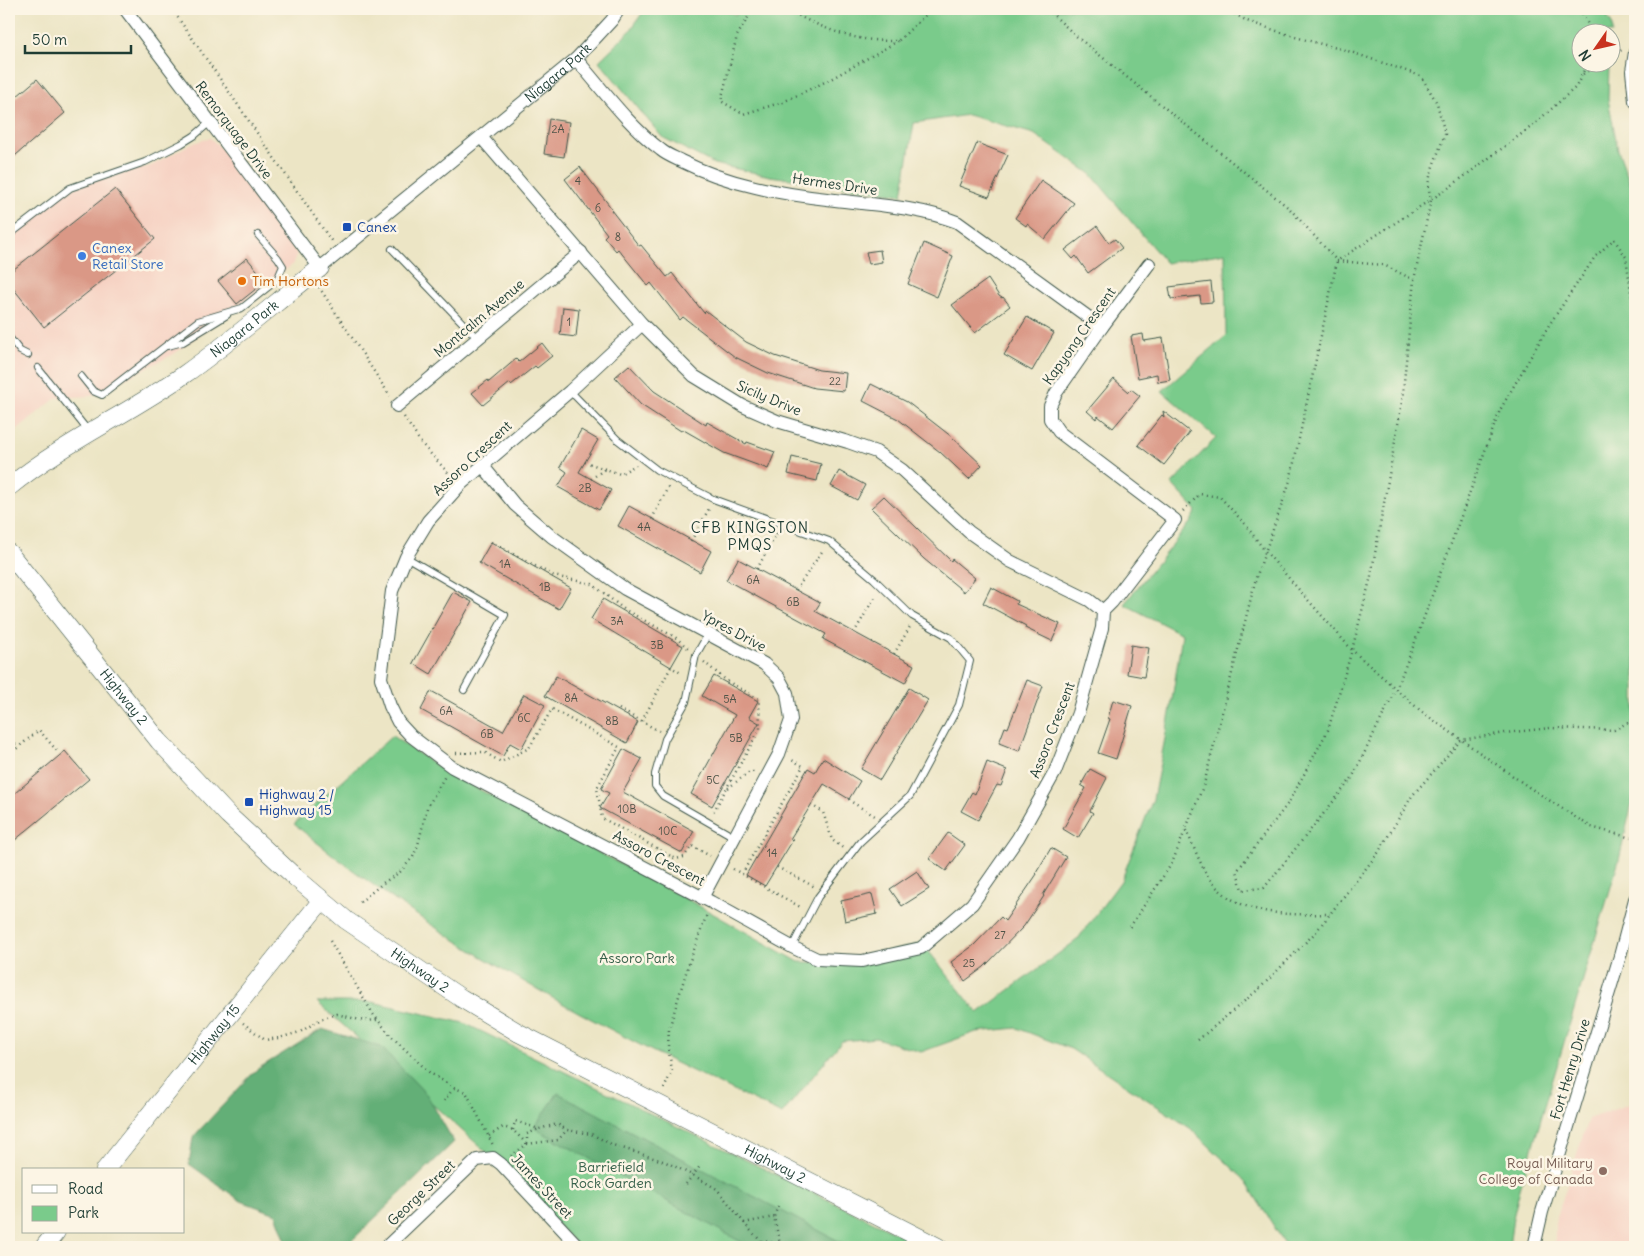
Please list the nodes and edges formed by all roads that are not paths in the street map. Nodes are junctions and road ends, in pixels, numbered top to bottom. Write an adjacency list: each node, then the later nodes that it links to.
1 (124, 9): 6 (street, Remorquage Drive)
2 (619, 9): 4 (street, Niagara Park)
3 (1635, 52): 5 (street)
4 (576, 59): 7 (street, Niagara Park); 16 (street, Hermes Drive)
5 (1635, 101)
6 (209, 123): 8 (lane); 13 (street, Remorquage Drive)
7 (481, 137): 11 (street, Sicily Drive); 13 (street, Niagara Park)
8 (9, 235)
9 (258, 235): 14 (lane)
10 (392, 249): 18 (lane)
11 (581, 252): 15 (street, Sicily Drive); 18 (street, Montcalm Avenue)
12 (1149, 264): 16 (street, Kapyong Crescent)
13 (320, 268): 25 (main road, Niagara Park)
14 (237, 309): 19 (lane); 19 (lane)
15 (642, 324): 23 (street, Assoro Crescent); 30 (street, Sicily Drive)
16 (1102, 327): 30 (street, Kapyong Crescent)
17 (9, 337): 20 (lane)
18 (478, 338): 24 (street, Montcalm Avenue)
19 (164, 347): 22 (lane)
20 (28, 355)
21 (38, 368): 25 (lane)
22 (81, 376)
23 (570, 391): 26 (street, Assoro Crescent); 37 (lane)
24 (397, 406)
25 (90, 433): 27 (main road, Niagara Park)
26 (482, 466): 29 (street, Assoro Crescent); 31 (street, Ypres Drive)
27 (9, 486)
28 (9, 553): 35 (main road, Highway 2)
29 (406, 557): 32 (lane); 36 (street, Assoro Crescent)
30 (1103, 611): 37 (street, Assoro Crescent)
31 (708, 634): 33 (lane); 33 (street, Ypres Drive)
32 (464, 690)
33 (734, 836): 36 (street, Ypres Drive)
34 (1635, 899): 45 (street, Fort Henry Drive)
35 (322, 900): 39 (main road, Highway 15); 44 (main road, Highway 2)
36 (706, 900): 37 (street, Assoro Crescent)
37 (792, 948)
38 (477, 1160): 42 (street, George Street); 43 (street, James Street)
39 (107, 1168)
40 (54, 1234): 41 (main road)
41 (44, 1247)
42 (386, 1247)
43 (579, 1247)
44 (938, 1247)
45 (1534, 1247)

